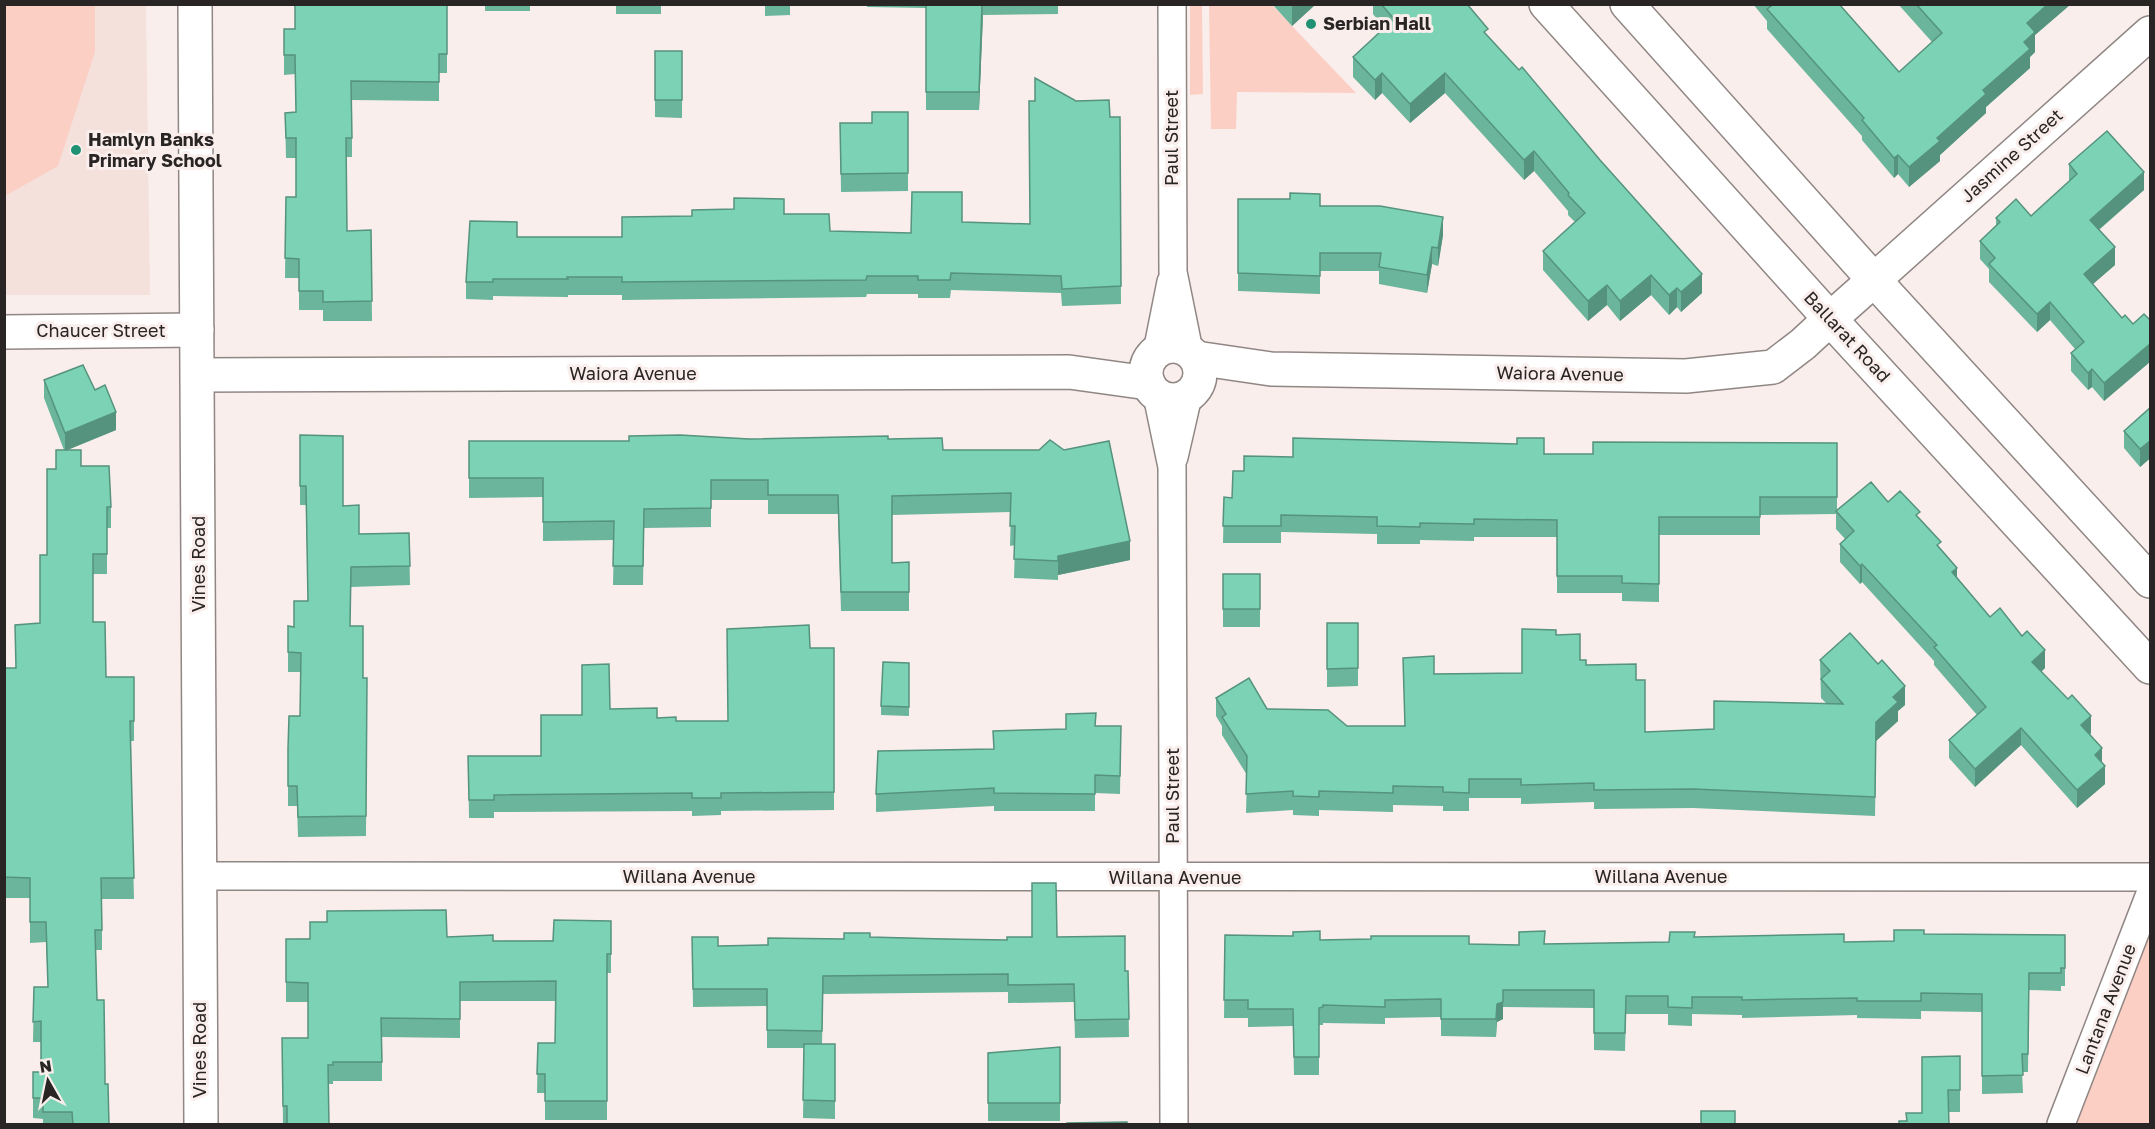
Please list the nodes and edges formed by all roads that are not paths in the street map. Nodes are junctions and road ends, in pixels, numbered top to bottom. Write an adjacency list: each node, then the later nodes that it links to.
1 (195, 4): 8 (main road, Vines Road)
2 (1172, 4): 10 (street, Paul Street)
3 (1546, 4): 7 (main road, Ballarat Road)
4 (1627, 4): 6 (main road)
5 (2151, 33): 6 (main road, Jasmine Street)
6 (1874, 280): 7 (main road, Jasmine Street); 12 (main road)
7 (1830, 319): 10 (main road, Waiora Avenue); 13 (main road, Ballarat Road)
8 (197, 330): 9 (main road, Chaucer Street); 11 (main road, Vines Road)
9 (4, 332)
10 (1173, 373): 11 (main road, Waiora Avenue); 16 (street, Paul Street)
11 (198, 375): 14 (main road, Vines Road)
12 (2151, 581)
13 (2151, 667)
14 (200, 876): 16 (street, Willana Avenue); 18 (main road, Vines Road)
15 (2151, 877): 16 (street, Willana Avenue)
16 (1173, 878): 19 (street, Paul Street)
17 (2151, 894): 20 (street, Lantana Avenue)
18 (201, 1125)
19 (1174, 1125)
20 (2061, 1125)

